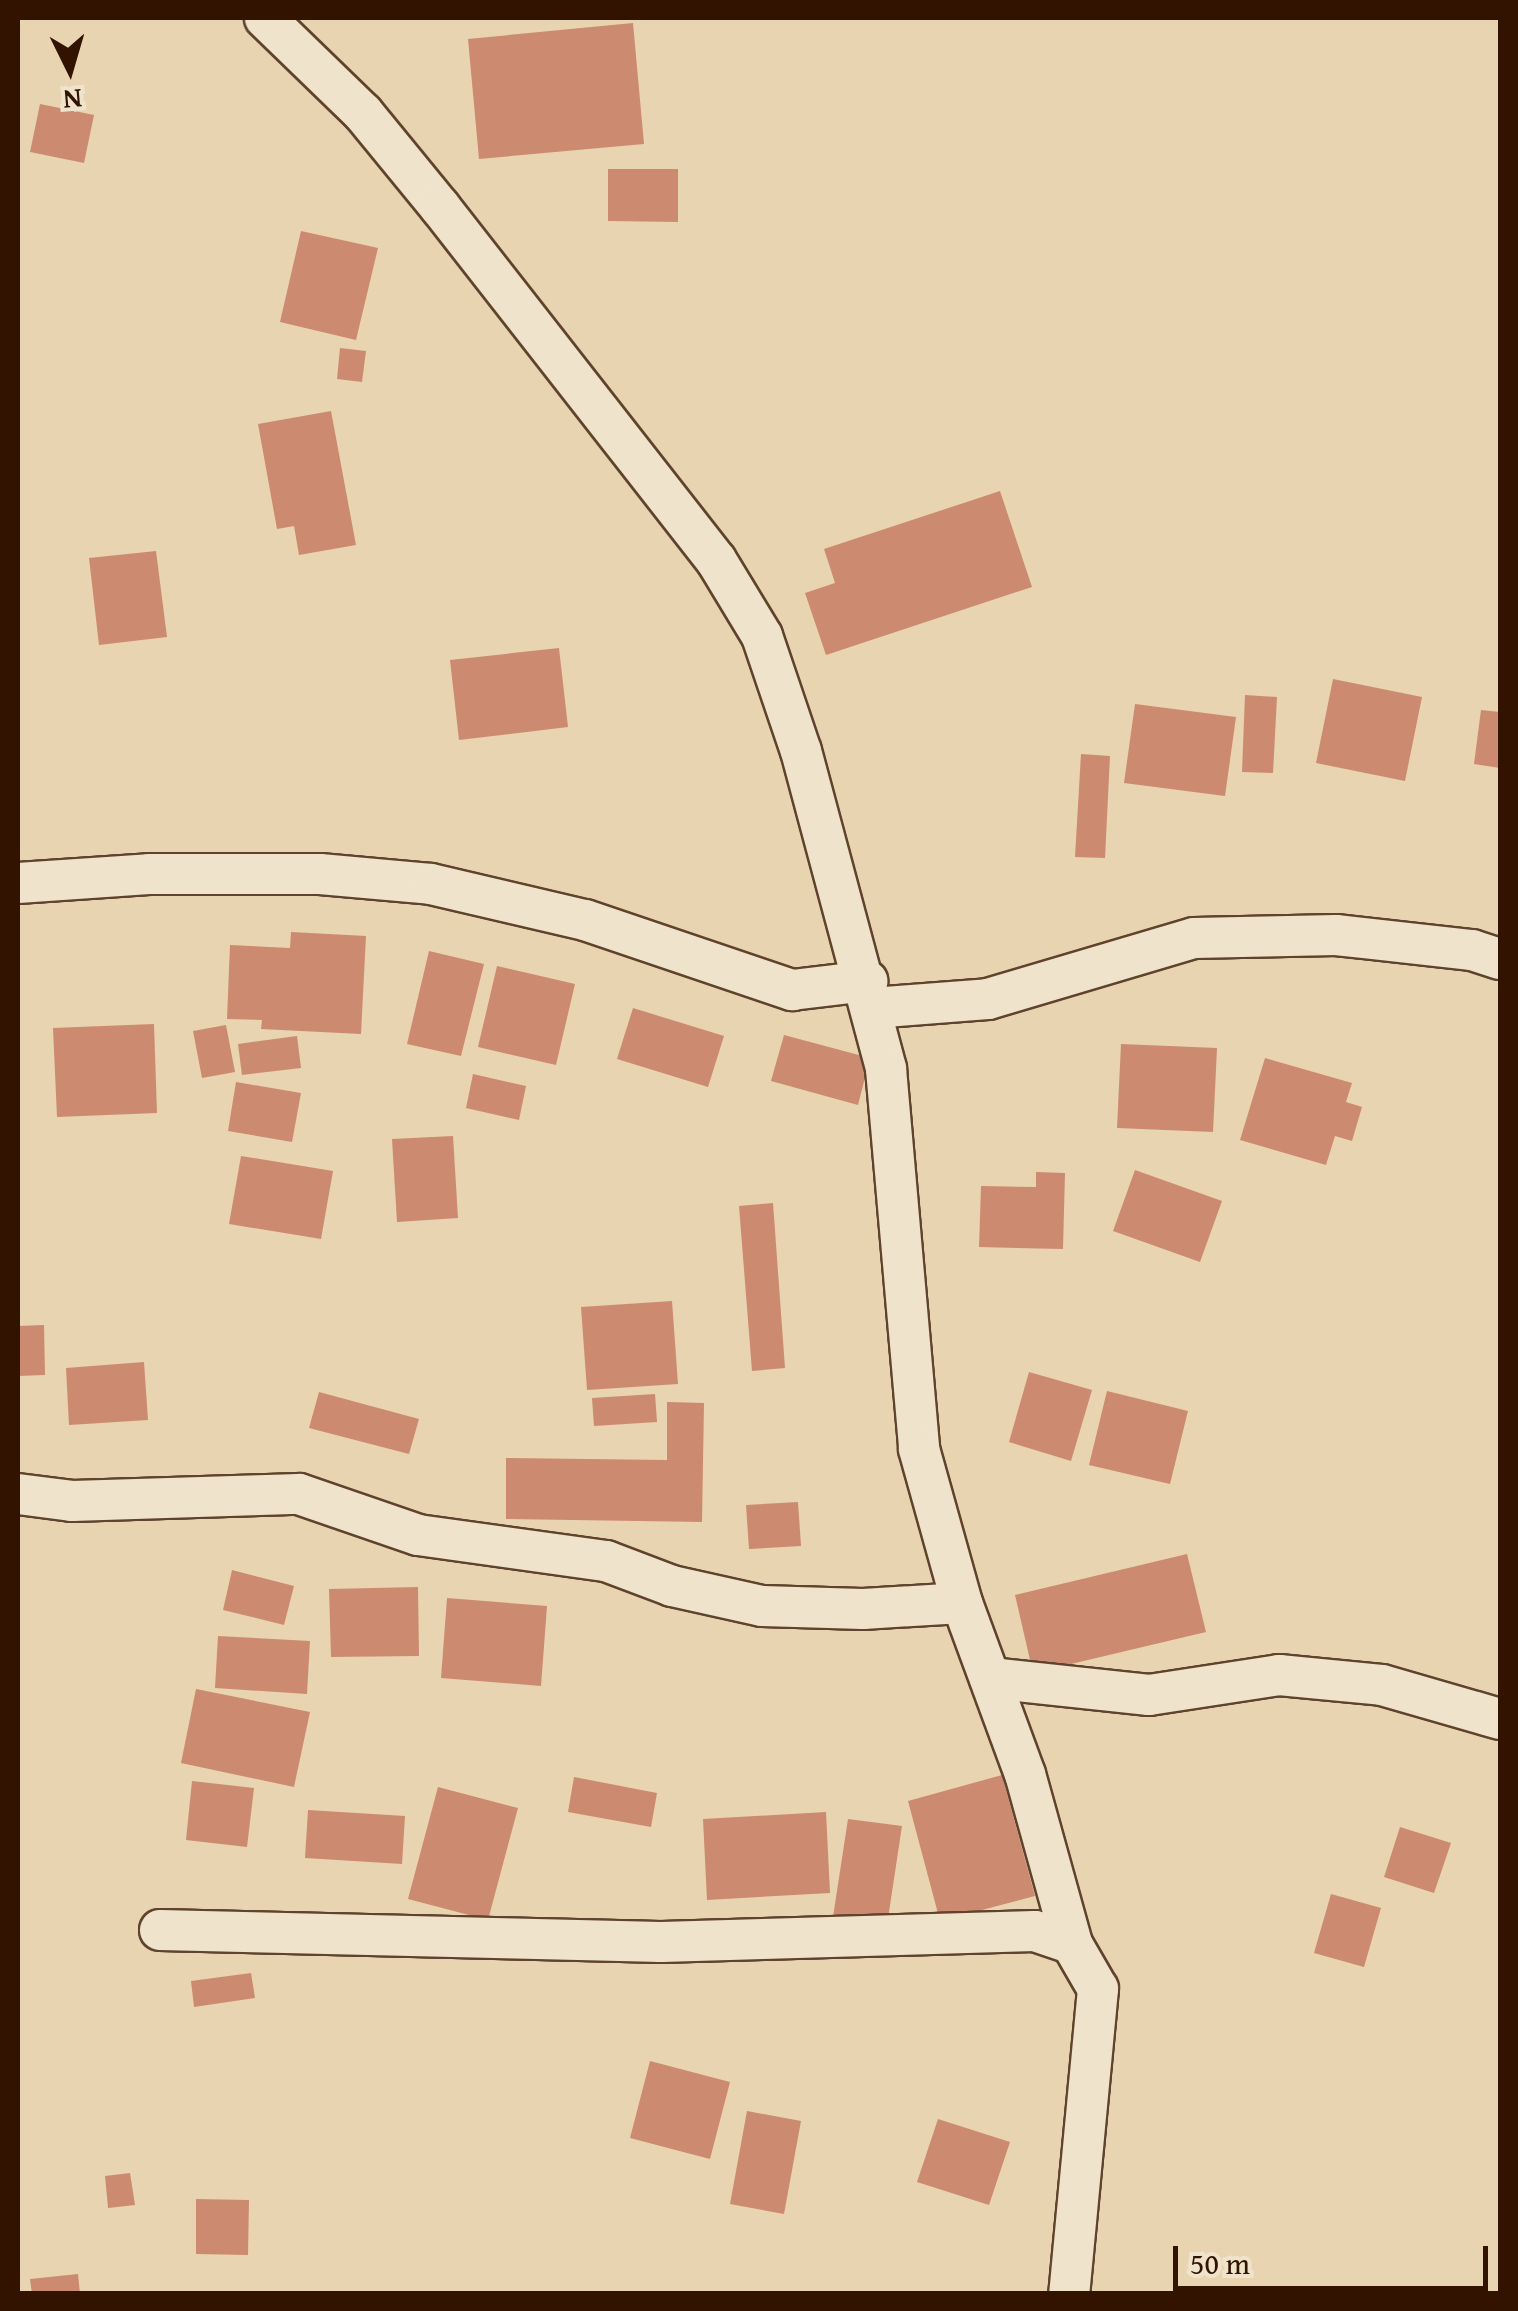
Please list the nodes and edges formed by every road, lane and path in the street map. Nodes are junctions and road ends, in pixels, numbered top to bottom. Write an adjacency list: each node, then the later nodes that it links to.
1 (277, 22): 4 (street)
2 (18, 884): 4 (street)
3 (1500, 959): 4 (street)
4 (870, 994): 6 (street)
5 (18, 1494): 6 (street)
6 (962, 1603): 7 (street)
7 (990, 1678): 8 (street); 10 (street)
8 (1500, 1719)
9 (160, 1930): 10 (street)
10 (1072, 1944): 11 (street)
11 (1069, 2294)

